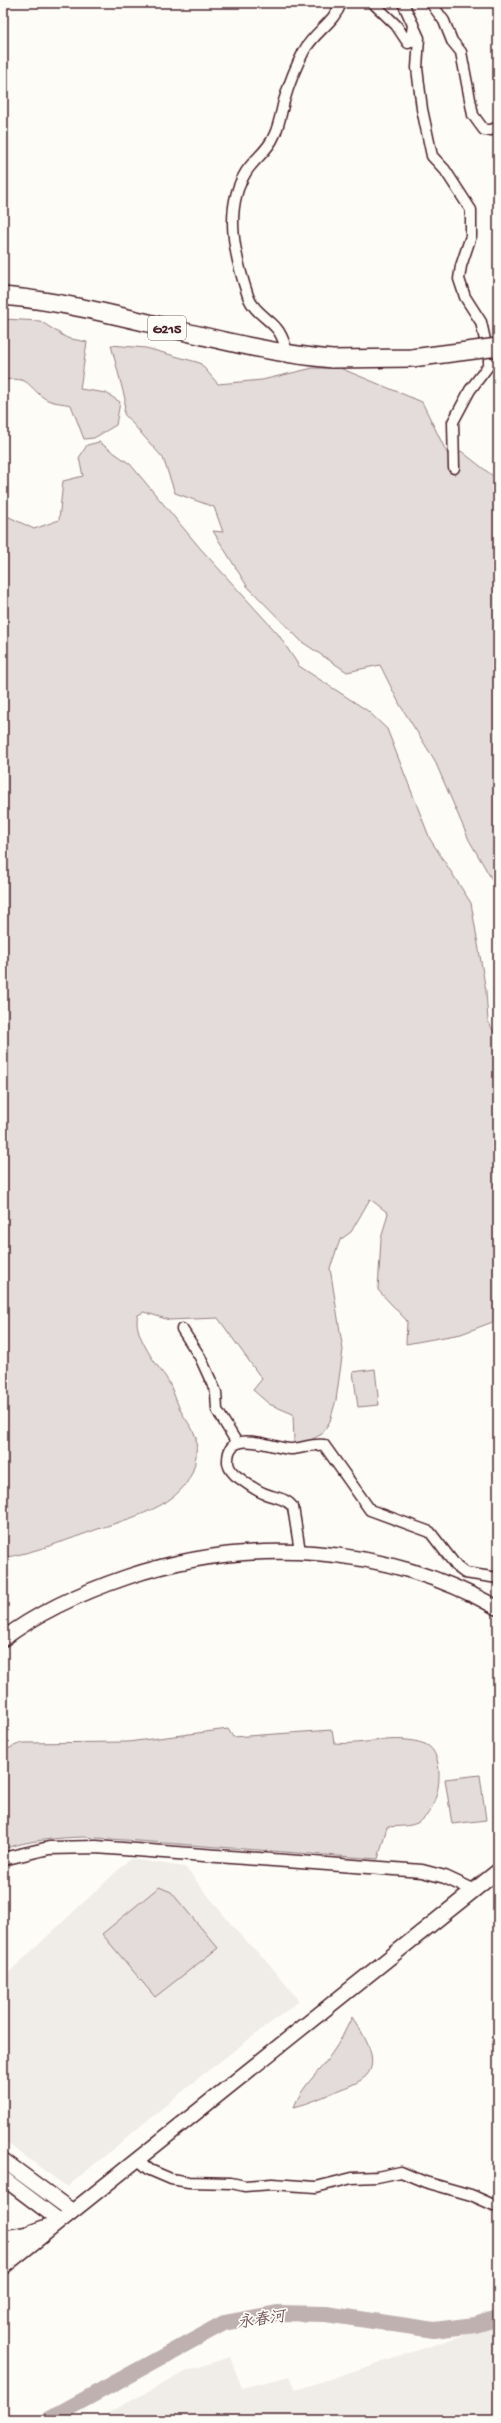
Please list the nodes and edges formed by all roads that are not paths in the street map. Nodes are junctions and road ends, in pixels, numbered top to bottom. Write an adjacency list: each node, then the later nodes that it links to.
1 (341, 3): 9 (street)
2 (373, 3): 5 (street)
3 (403, 3): 5 (street)
4 (431, 3): 6 (street)
5 (413, 23): 10 (street)
6 (498, 127)
7 (3, 296): 9 (highway, G215)
8 (498, 347): 9 (highway, G215, bridge)
9 (288, 354)
10 (454, 468)
11 (182, 1329): 12 (street)
12 (237, 1443): 13 (street); 14 (street)
13 (300, 1551): 15 (main road); 16 (main road)
14 (498, 1578)
15 (498, 1608)
16 (3, 1639)
17 (3, 1858): 19 (street)
18 (498, 1871): 19 (main road)
19 (474, 1890): 20 (main road)
20 (137, 2159): 23 (street); 24 (main road)
21 (3, 2160): 24 (main road)
22 (3, 2178): 25 (main road)
23 (498, 2207)
24 (72, 2211): 25 (main road)
25 (60, 2221): 26 (street); 29 (main road)
26 (26, 2233): 27 (street); 28 (street)
27 (3, 2237)
28 (3, 2253)
29 (3, 2267)

